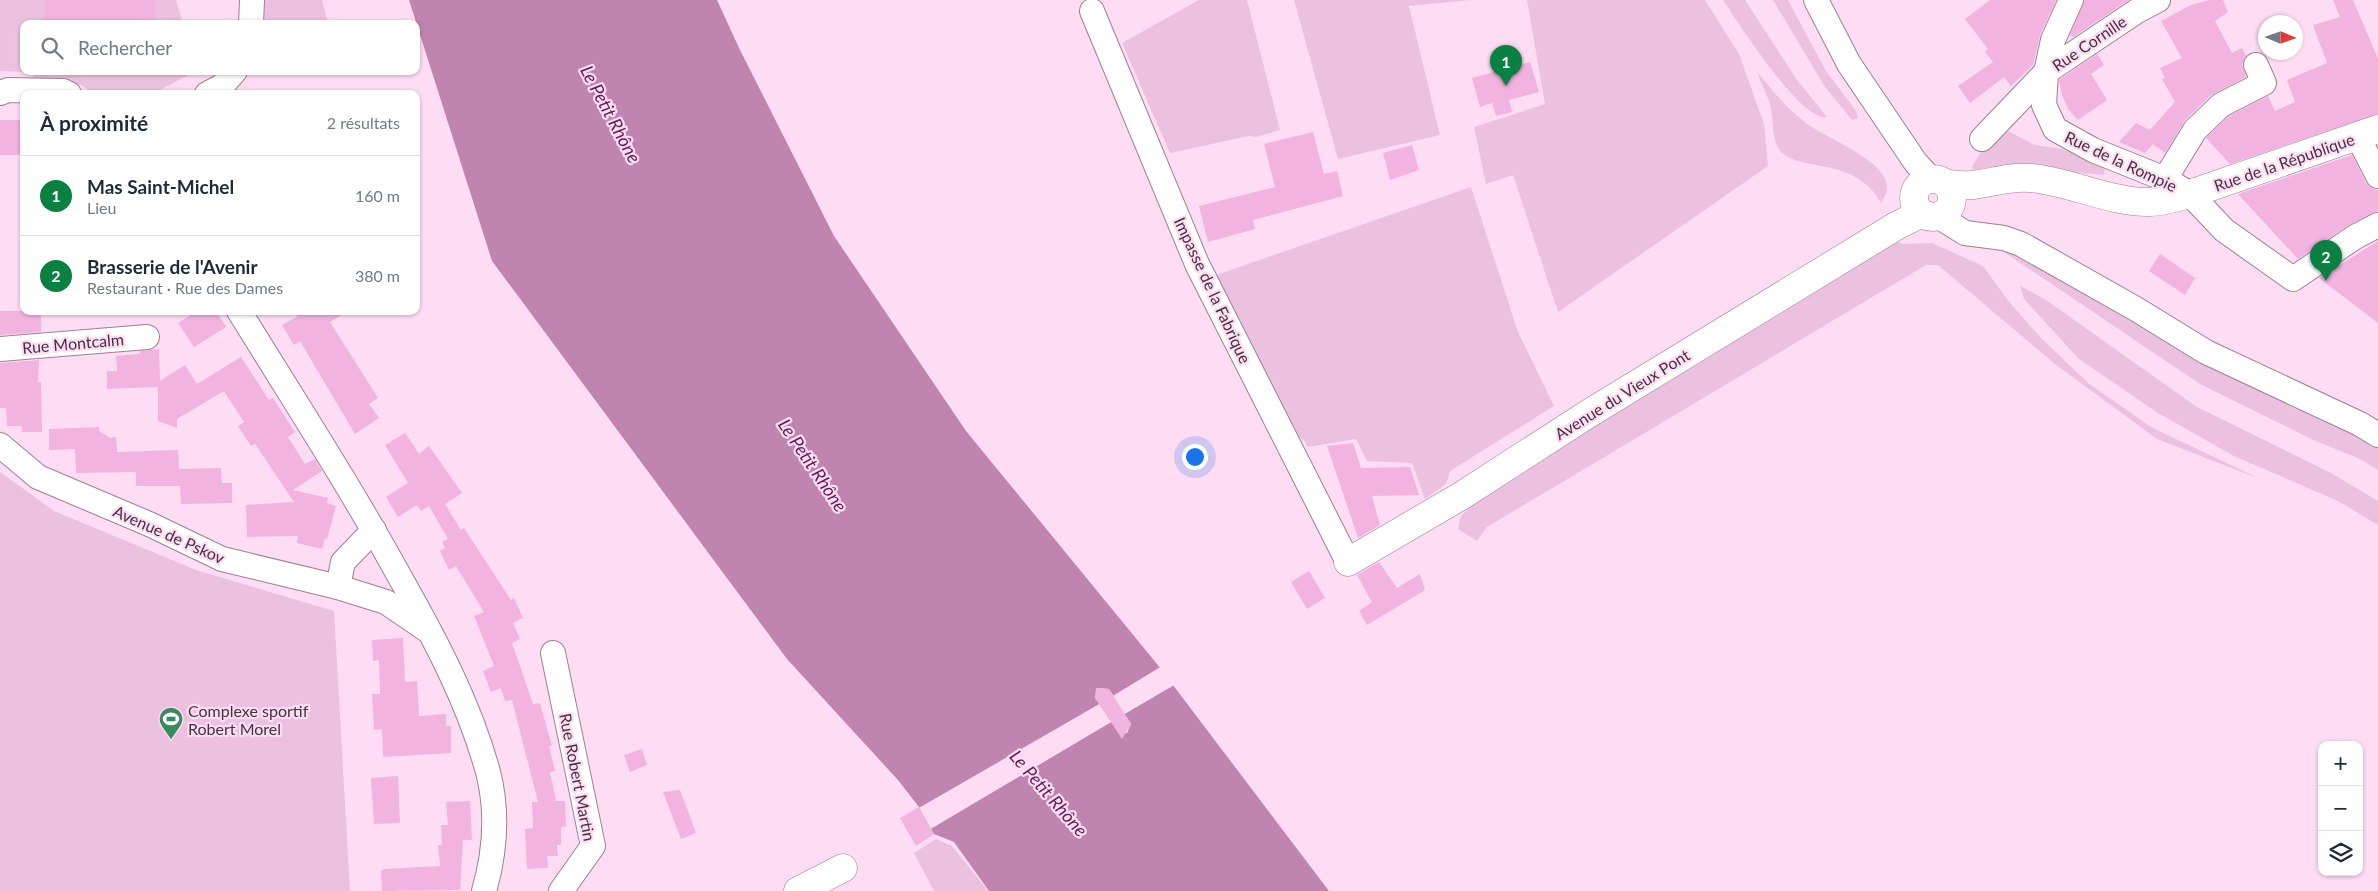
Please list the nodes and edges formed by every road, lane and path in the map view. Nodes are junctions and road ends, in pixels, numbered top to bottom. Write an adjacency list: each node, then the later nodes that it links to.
1 (252, 0): 6 (street)
2 (1816, 0): 18 (street)
3 (2071, 0): 8 (street, Rue de la Rompie)
4 (2158, 0): 8 (street, Rue Cornille)
5 (1092, 11): 26 (street, Impasse de la Fabrique)
6 (251, 20)
7 (2256, 65): 16 (street)
8 (2046, 72): 14 (street); 16 (street, Rue de la Rompie)
9 (232, 75): 11 (street)
10 (20, 90): 12 (street)
11 (214, 90)
12 (0, 93)
13 (2368, 133): 15 (street); 17 (street, Rue de la République)
14 (1982, 140)
15 (2378, 176)
16 (2165, 180): 17 (street, Rue de la Rompie)
17 (2190, 194): 18 (street, Avenue du Vieux Pont); 19 (street, Rue de la Rompie)
18 (1938, 197): 23 (street); 26 (street, Avenue du Vieux Pont)
19 (2378, 225)
20 (241, 315): 25 (street)
21 (147, 337): 22 (street, Rue Montcalm)
22 (0, 349)
23 (2378, 435)
24 (0, 445): 27 (street, Avenue de Pskov)
25 (374, 530): 27 (street); 28 (street)
26 (1348, 562)
27 (338, 587): 28 (street, Avenue de Pskov)
28 (431, 632): 31 (street)
29 (553, 653): 32 (street, Rue Robert Martin)
30 (843, 868): 33 (street)
31 (484, 891)
32 (561, 891)
33 (798, 891)

